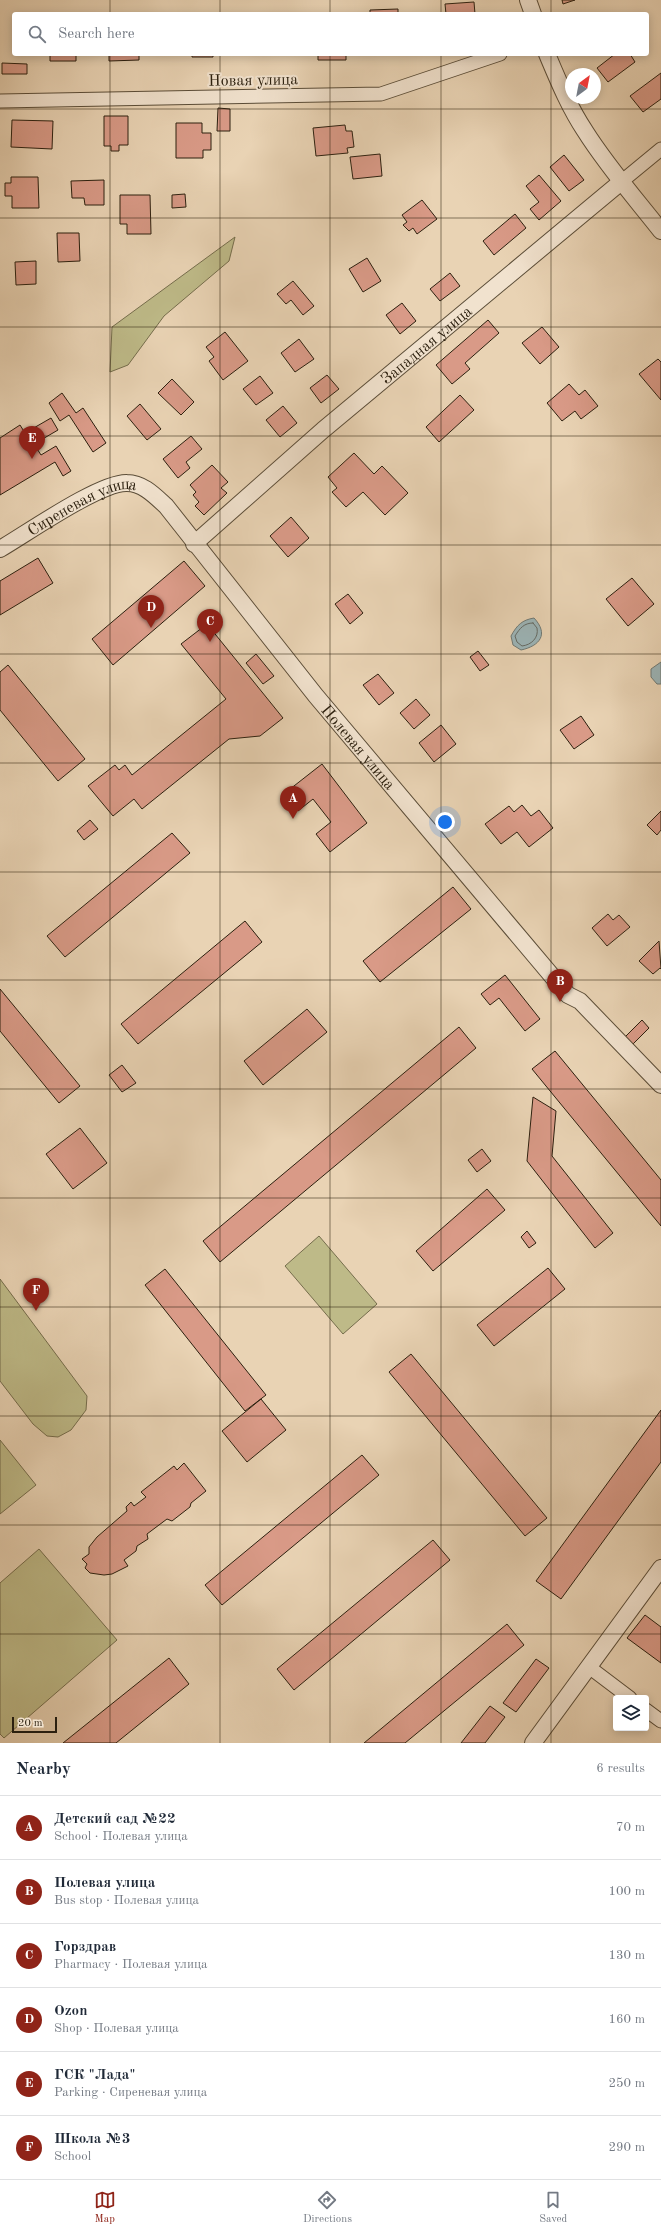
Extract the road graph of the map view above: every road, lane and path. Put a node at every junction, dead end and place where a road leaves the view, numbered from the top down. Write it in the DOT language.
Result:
graph roads {
  1 [pos="528,0"];
  2 [pos="532,12"];
  3 [pos="494,56"];
  4 [pos="548,56"];
  5 [pos="0,101"];
  6 [pos="661,148"];
  7 [pos="621,182"];
  8 [pos="661,230"];
  9 [pos="147,489"];
  10 [pos="194,544"];
  11 [pos="0,549"];
  12 [pos="661,1084"];
  13 [pos="661,1568"];
  14 [pos="588,1667"];
  15 [pos="626,1695"];
  16 [pos="649,1712"];
  17 [pos="661,1721"];
  18 [pos="533,1743"];
  1 -- 2 [label="street"];
  3 -- 5 [label="street, Новая улица"];
  4 -- 7 [label="street"];
  6 -- 7 [label="street, Западная улица"];
  7 -- 8 [label="street"];
  7 -- 10 [label="street, Западная улица"];
  9 -- 10 [label="street, Полевая улица"];
  9 -- 11 [label="street, Сиреневая улица"];
  10 -- 12 [label="street, Полевая улица"];
  13 -- 14 [label="street"];
  14 -- 15 [label="street"];
  14 -- 18 [label="street"];
  16 -- 17 [label="street"];
}
